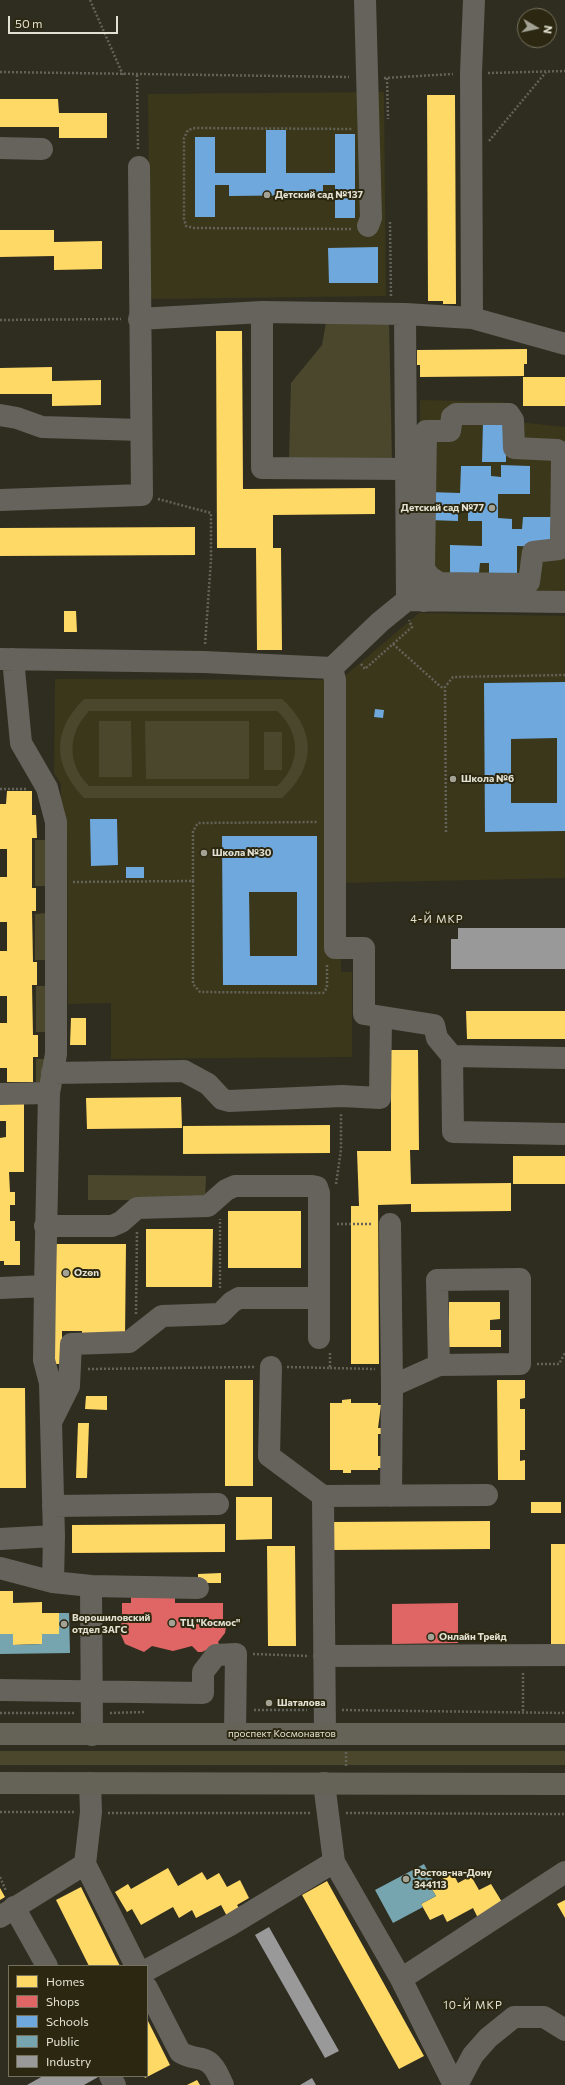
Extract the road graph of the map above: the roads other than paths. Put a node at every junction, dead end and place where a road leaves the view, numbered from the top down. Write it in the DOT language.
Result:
graph roads {
  1 [pos="365,0"];
  2 [pos="474,0"];
  3 [pos="0,148"];
  4 [pos="42,149"];
  5 [pos="139,167"];
  6 [pos="368,226"];
  7 [pos="262,312"];
  8 [pos="405,314"];
  9 [pos="472,318"];
  10 [pos="139,319"];
  11 [pos="565,344"];
  12 [pos="0,415"];
  13 [pos="141,430"];
  14 [pos="416,431"];
  15 [pos="406,469"];
  16 [pos="0,500"];
  17 [pos="430,577"];
  18 [pos="565,602"];
  19 [pos="413,606"];
  20 [pos="7,659"];
  21 [pos="332,668"];
  22 [pos="380,1018"];
  23 [pos="452,1056"];
  24 [pos="565,1058"];
  25 [pos="50,1083"];
  26 [pos="0,1094"];
  27 [pos="565,1134"];
  28 [pos="390,1224"];
  29 [pos="45,1226"];
  30 [pos="44,1286"];
  31 [pos="0,1288"];
  32 [pos="319,1298"];
  33 [pos="319,1338"];
  34 [pos="439,1365"];
  35 [pos="271,1367"];
  36 [pos="392,1377"];
  37 [pos="51,1422"];
  38 [pos="487,1495"];
  39 [pos="323,1496"];
  40 [pos="391,1496"];
  41 [pos="218,1504"];
  42 [pos="53,1506"];
  43 [pos="54,1536"];
  44 [pos="0,1539"];
  45 [pos="0,1568"];
  46 [pos="54,1582"];
  47 [pos="91,1586"];
  48 [pos="198,1588"];
  49 [pos="324,1656"];
  50 [pos="565,1656"];
  51 [pos="0,1690"];
  52 [pos="92,1691"];
  53 [pos="0,1734"];
  54 [pos="92,1734"];
  55 [pos="236,1734"];
  56 [pos="325,1734"];
  57 [pos="565,1734"];
  58 [pos="0,1783"];
  59 [pos="90,1783"];
  60 [pos="324,1783"];
  61 [pos="565,1784"];
  62 [pos="334,1862"];
  63 [pos="85,1864"];
  64 [pos="565,1872"];
  65 [pos="7,1906"];
  66 [pos="46,1965"];
  67 [pos="136,1965"];
  68 [pos="148,1969"];
  69 [pos="401,1979"];
  70 [pos="148,1990"];
  71 [pos="565,2030"];
  72 [pos="223,2085"];
  73 [pos="456,2085"];
  1 -- 6 [label="lane"];
  2 -- 9 [label="lane"];
  3 -- 4 [label="lane"];
  5 -- 10 [label="lane"];
  7 -- 8 [label="lane"];
  7 -- 10 [label="lane"];
  7 -- 15 [label="lane"];
  8 -- 9 [label="lane"];
  8 -- 14 [label="lane"];
  9 -- 11 [label="lane"];
  10 -- 13 [label="lane"];
  12 -- 13 [label="lane"];
  13 -- 16 [label="lane"];
  14 -- 15 [label="lane"];
  14 -- 17 [label="lane"];
  14 -- 17 [label="lane"];
  15 -- 19 [label="lane"];
  17 -- 19 [label="lane"];
  18 -- 19 [label="lane"];
  19 -- 21 [label="lane"];
  20 -- 21 [label="lane"];
  20 -- 25 [label="lane"];
  21 -- 22 [label="lane"];
  22 -- 23 [label="lane"];
  22 -- 25 [label="lane"];
  23 -- 24 [label="lane"];
  23 -- 27 [label="lane"];
  25 -- 26 [label="lane"];
  25 -- 29 [label="lane"];
  28 -- 36 [label="lane"];
  29 -- 30 [label="lane"];
  29 -- 32 [label="lane"];
  30 -- 31 [label="lane"];
  30 -- 37 [label="lane"];
  32 -- 33 [label="lane"];
  32 -- 37 [label="lane"];
  34 -- 34 [label="lane"];
  34 -- 36 [label="lane"];
  35 -- 39 [label="lane"];
  36 -- 40 [label="lane"];
  37 -- 42 [label="lane"];
  38 -- 40 [label="lane"];
  39 -- 40 [label="lane"];
  39 -- 49 [label="lane"];
  41 -- 42 [label="lane"];
  42 -- 43 [label="lane"];
  43 -- 44 [label="lane"];
  43 -- 46 [label="lane"];
  45 -- 46 [label="lane"];
  46 -- 47 [label="lane"];
  47 -- 48 [label="lane"];
  47 -- 52 [label="lane"];
  49 -- 50 [label="lane"];
  49 -- 56 [label="lane"];
  51 -- 52 [label="lane"];
  52 -- 54 [label="lane"];
  52 -- 55 [label="lane"];
  53 -- 54 [label="main road, проспект Космонавтов"];
  54 -- 55 [label="main road, проспект Космонавтов"];
  55 -- 56 [label="main road, проспект Космонавтов"];
  56 -- 57 [label="main road, проспект Космонавтов"];
  58 -- 59 [label="main road"];
  59 -- 60 [label="main road"];
  59 -- 63 [label="lane"];
  60 -- 61 [label="main road"];
  60 -- 62 [label="lane"];
  62 -- 68 [label="lane"];
  62 -- 69 [label="lane"];
  63 -- 65 [label="lane"];
  63 -- 67 [label="lane"];
  64 -- 69 [label="lane"];
  65 -- 66 [label="lane"];
  69 -- 73 [label="lane"];
  70 -- 72 [label="lane"];
  71 -- 73 [label="lane"];
}
